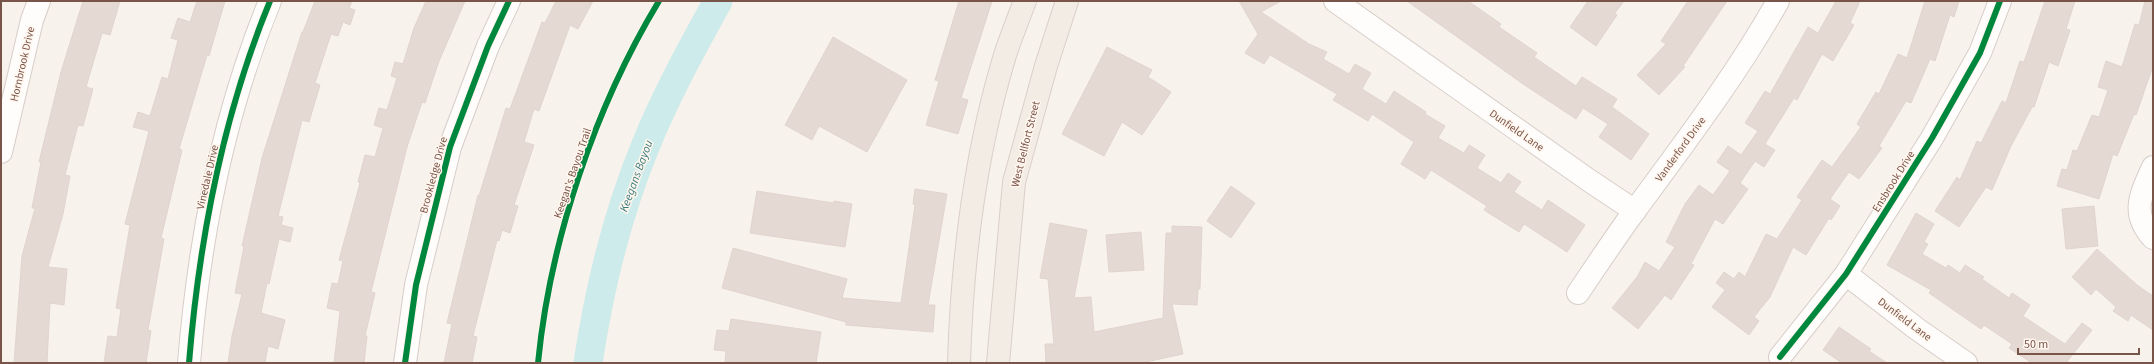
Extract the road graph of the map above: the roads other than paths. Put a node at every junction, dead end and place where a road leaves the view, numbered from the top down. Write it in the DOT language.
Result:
graph roads {
  1 [pos="39,1"];
  2 [pos="270,1"];
  3 [pos="509,1"];
  4 [pos="1025,1"];
  5 [pos="1067,1"];
  6 [pos="1335,1"];
  7 [pos="1778,1"];
  8 [pos="2000,1"];
  9 [pos="1,152"];
  10 [pos="2153,167"];
  11 [pos="1635,211"];
  12 [pos="2151,236"];
  13 [pos="1846,274"];
  14 [pos="1578,293"];
  15 [pos="1780,357"];
  16 [pos="188,363"];
  17 [pos="405,363"];
  18 [pos="959,363"];
  19 [pos="998,363"];
  20 [pos="1966,363"];
  1 -- 9 [label="street, Hornbrook Drive"];
  2 -- 16 [label="street, Vinedale Drive"];
  3 -- 17 [label="street, Brookledge Drive"];
  4 -- 18 [label="main road"];
  5 -- 19 [label="main road, West Bellfort Street"];
  6 -- 11 [label="street, Dunfield Lane"];
  7 -- 11 [label="street, Vanderford Drive"];
  8 -- 13 [label="street, Ensbrook Drive"];
  10 -- 12 [label="street"];
  11 -- 14 [label="street, Vanderford Drive"];
  13 -- 15 [label="street, Ensbrook Drive"];
  13 -- 20 [label="street, Dunfield Lane"];
}
